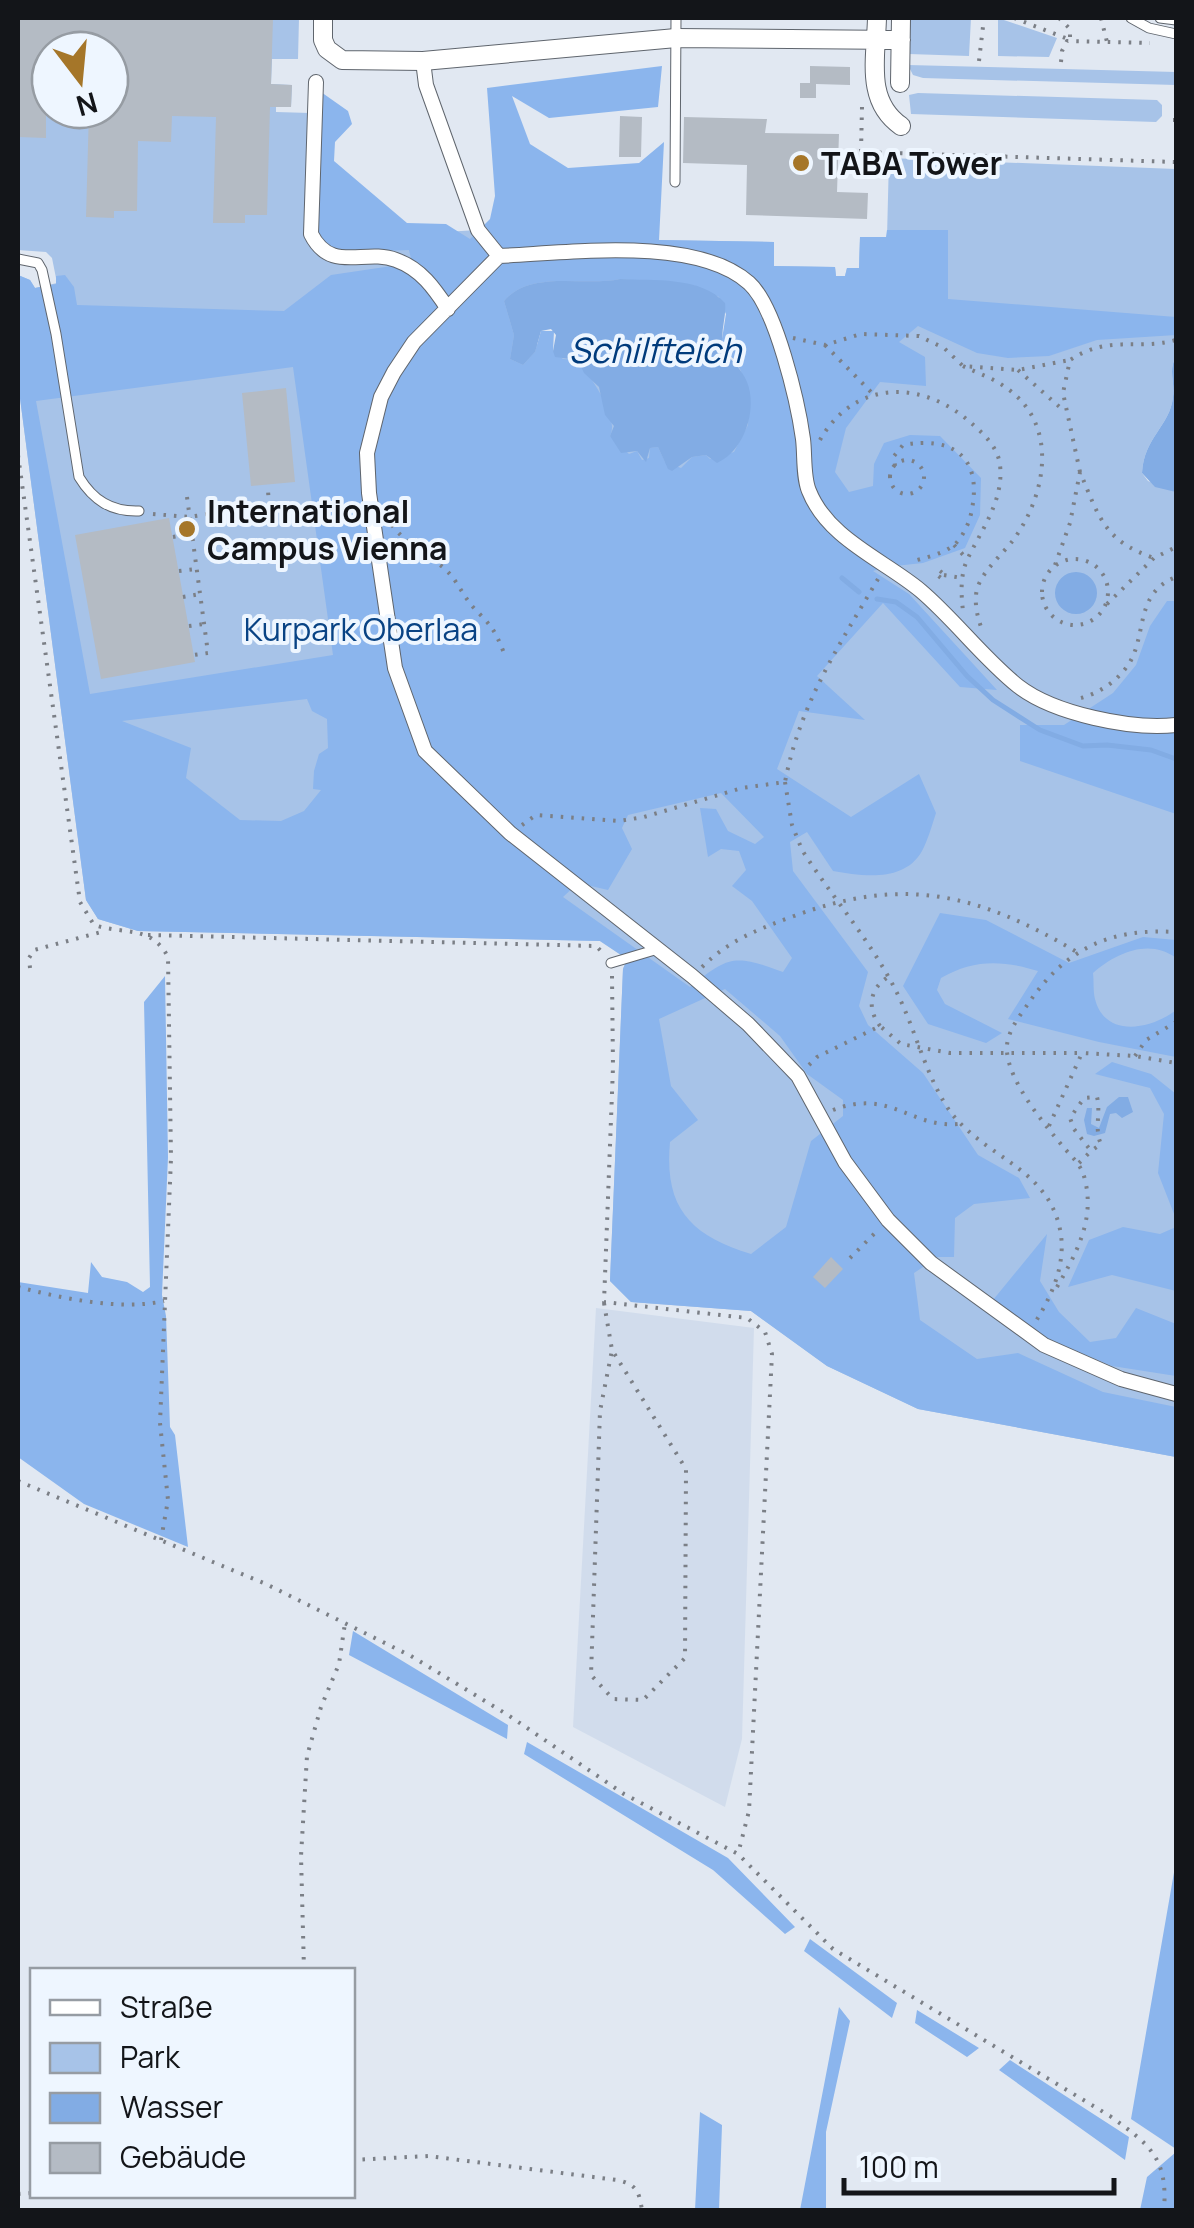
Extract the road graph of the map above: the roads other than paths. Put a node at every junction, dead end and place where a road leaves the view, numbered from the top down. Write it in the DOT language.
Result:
graph roads {
  1 [pos="323,18"];
  2 [pos="676,18"];
  3 [pos="877,18"];
  4 [pos="901,18"];
  5 [pos="1131,18"];
  6 [pos="1160,18"];
  7 [pos="1176,20"];
  8 [pos="1176,34"];
  9 [pos="676,38"];
  10 [pos="876,40"];
  11 [pos="900,40"];
  12 [pos="424,61"];
  13 [pos="316,82"];
  14 [pos="900,83"];
  15 [pos="901,126"];
  16 [pos="675,182"];
  17 [pos="498,256"];
  18 [pos="18,258"];
  19 [pos="448,309"];
  20 [pos="139,511"];
  21 [pos="1176,725"];
  22 [pos="658,949"];
  23 [pos="611,962"];
  24 [pos="1176,1394"];
  1 -- 12 [label="street"];
  2 -- 9 [label="lane"];
  3 -- 10 [label="street"];
  4 -- 11 [label="street"];
  5 -- 8 [label="lane"];
  6 -- 7 [label="lane"];
  9 -- 10 [label="street"];
  9 -- 12 [label="street"];
  9 -- 16 [label="lane"];
  10 -- 11 [label="street"];
  10 -- 15 [label="street"];
  11 -- 14 [label="street"];
  12 -- 17 [label="street"];
  13 -- 19 [label="street"];
  17 -- 19 [label="street"];
  17 -- 21 [label="street"];
  18 -- 20 [label="lane"];
  19 -- 22 [label="street"];
  22 -- 23 [label="lane"];
  22 -- 24 [label="street"];
}
